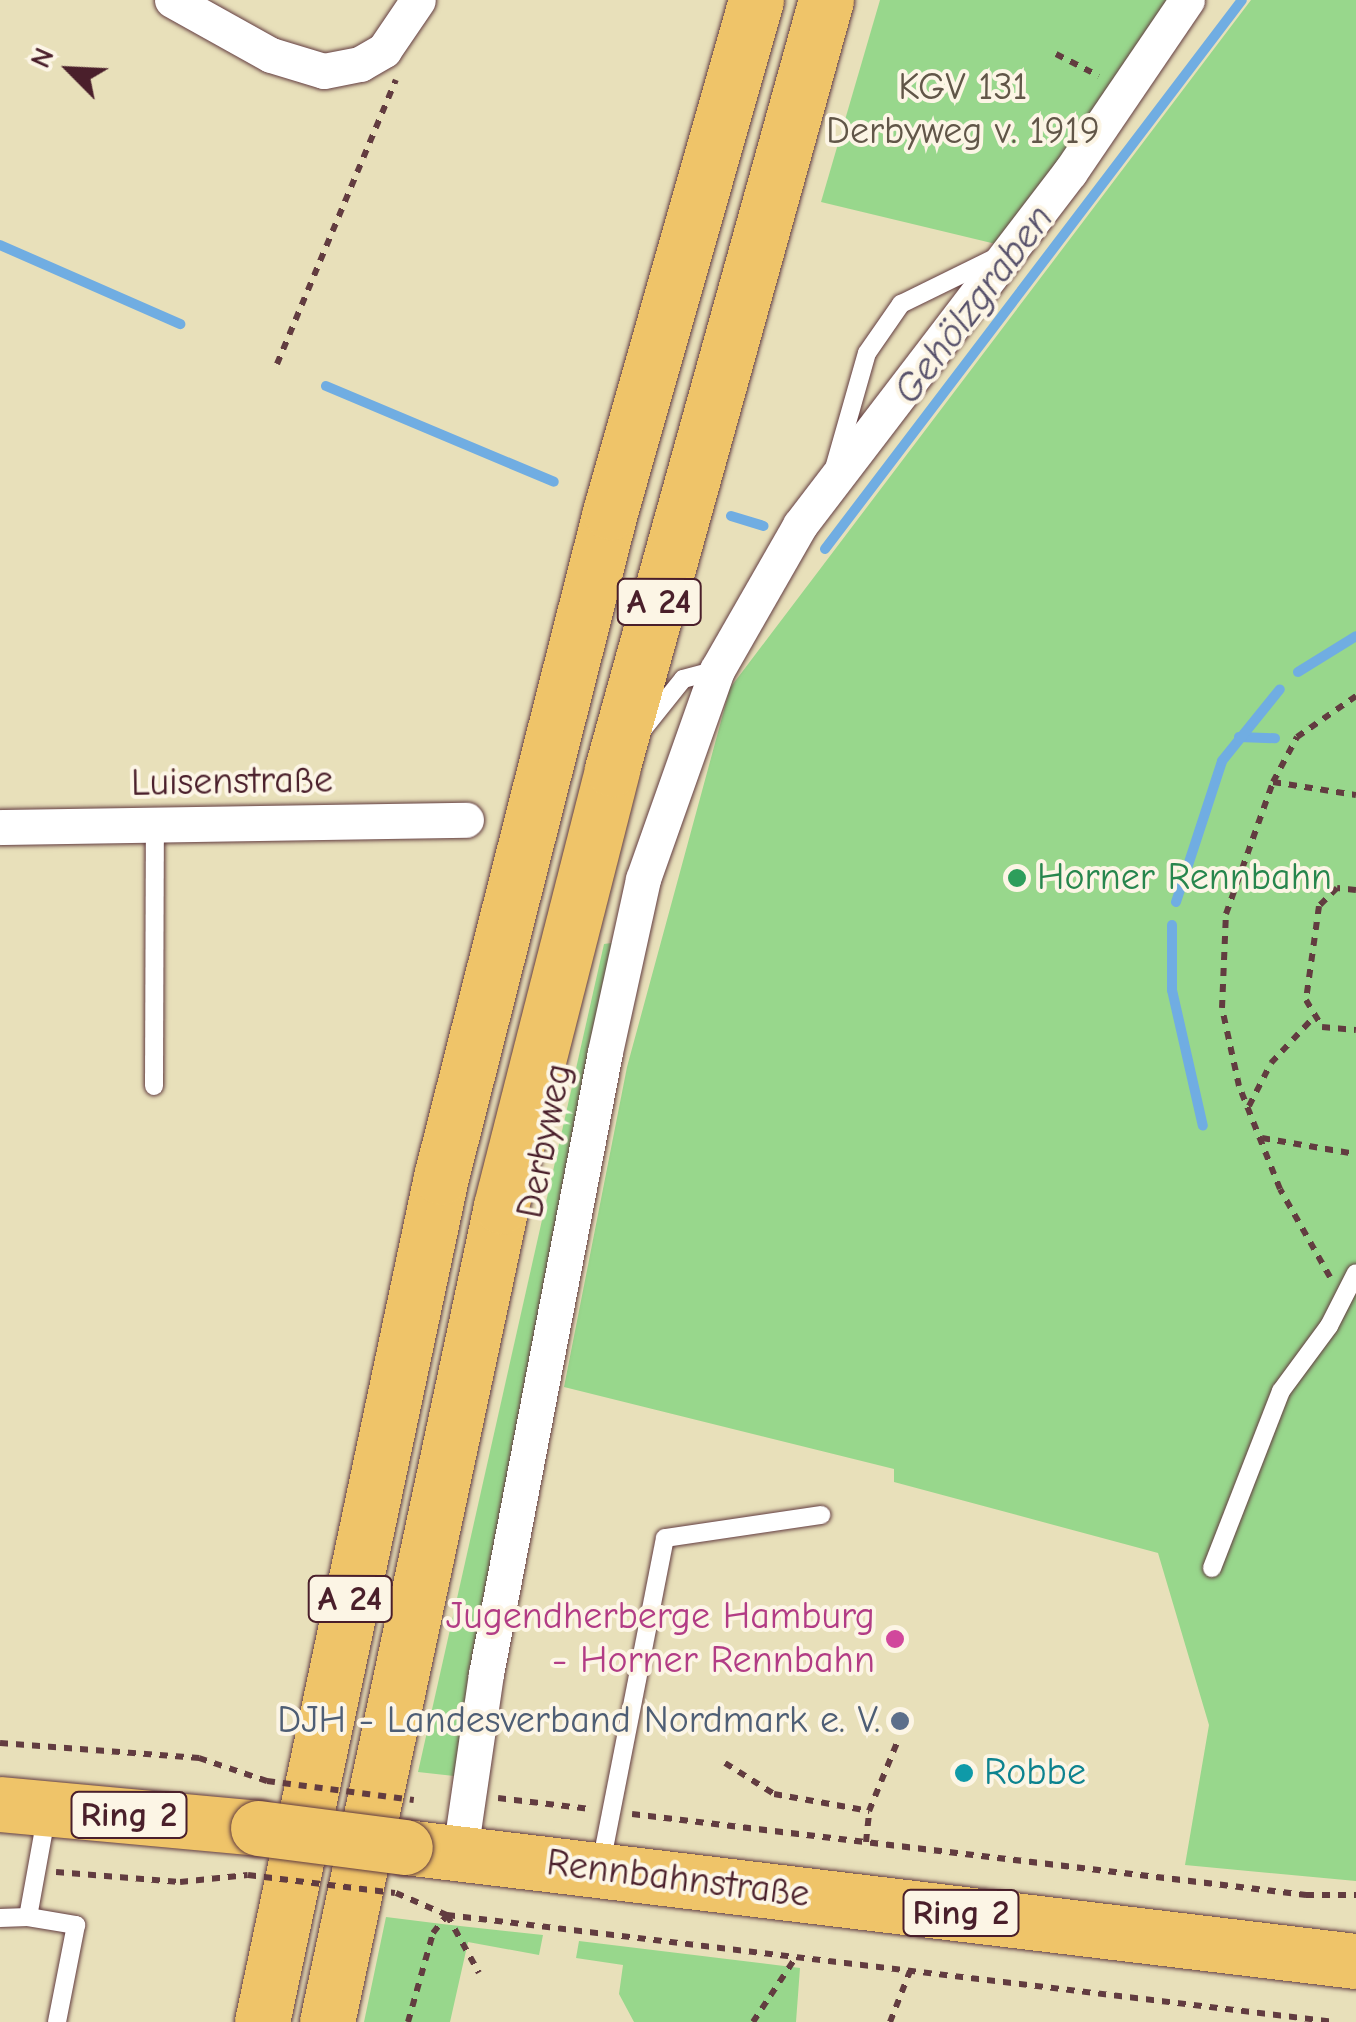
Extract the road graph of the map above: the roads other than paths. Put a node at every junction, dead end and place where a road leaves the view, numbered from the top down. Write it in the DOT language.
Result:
graph roads {
  1 [pos="172,0"];
  2 [pos="756,0"];
  3 [pos="826,0"];
  4 [pos="1187,0"];
  5 [pos="410,15"];
  6 [pos="1013,248"];
  7 [pos="831,485"];
  8 [pos="718,670"];
  9 [pos="612,769"];
  10 [pos="466,820"];
  11 [pos="0,826"];
  12 [pos="155,826"];
  13 [pos="154,1086"];
  14 [pos="1356,1273"];
  15 [pos="822,1516"];
  16 [pos="1212,1568"];
  17 [pos="24,1805"];
  18 [pos="460,1852"];
  19 [pos="600,1870"];
  20 [pos="28,1917"];
  21 [pos="0,1918"];
  22 [pos="1356,1961"];
  23 [pos="57,2022"];
  24 [pos="262,2022"];
  25 [pos="327,2022"];
  1 -- 5 [label="street"];
  2 -- 24 [label="main road, A 24"];
  3 -- 9 [label="main road, A 24"];
  4 -- 6 [label="street, Derbyweg"];
  6 -- 7 [label="street, Derbyweg"];
  6 -- 7 [label="lane, Derbyweg"];
  7 -- 8 [label="street, Derbyweg"];
  8 -- 9 [label="lane"];
  8 -- 18 [label="street, Derbyweg"];
  9 -- 25 [label="main road, A 24"];
  10 -- 12 [label="street, Luisenstraße"];
  11 -- 12 [label="street, Luisenstraße"];
  12 -- 13 [label="lane"];
  14 -- 16 [label="lane"];
  15 -- 19 [label="lane"];
  17 -- 18 [label="main road, Rennbahnstraße / Ring 2, bridge"];
  17 -- 20 [label="lane"];
  18 -- 19 [label="main road, Rennbahnstraße / Ring 2"];
  19 -- 22 [label="main road, Rennbahnstraße / Ring 2"];
  20 -- 21 [label="lane"];
  20 -- 23 [label="lane"];
}
